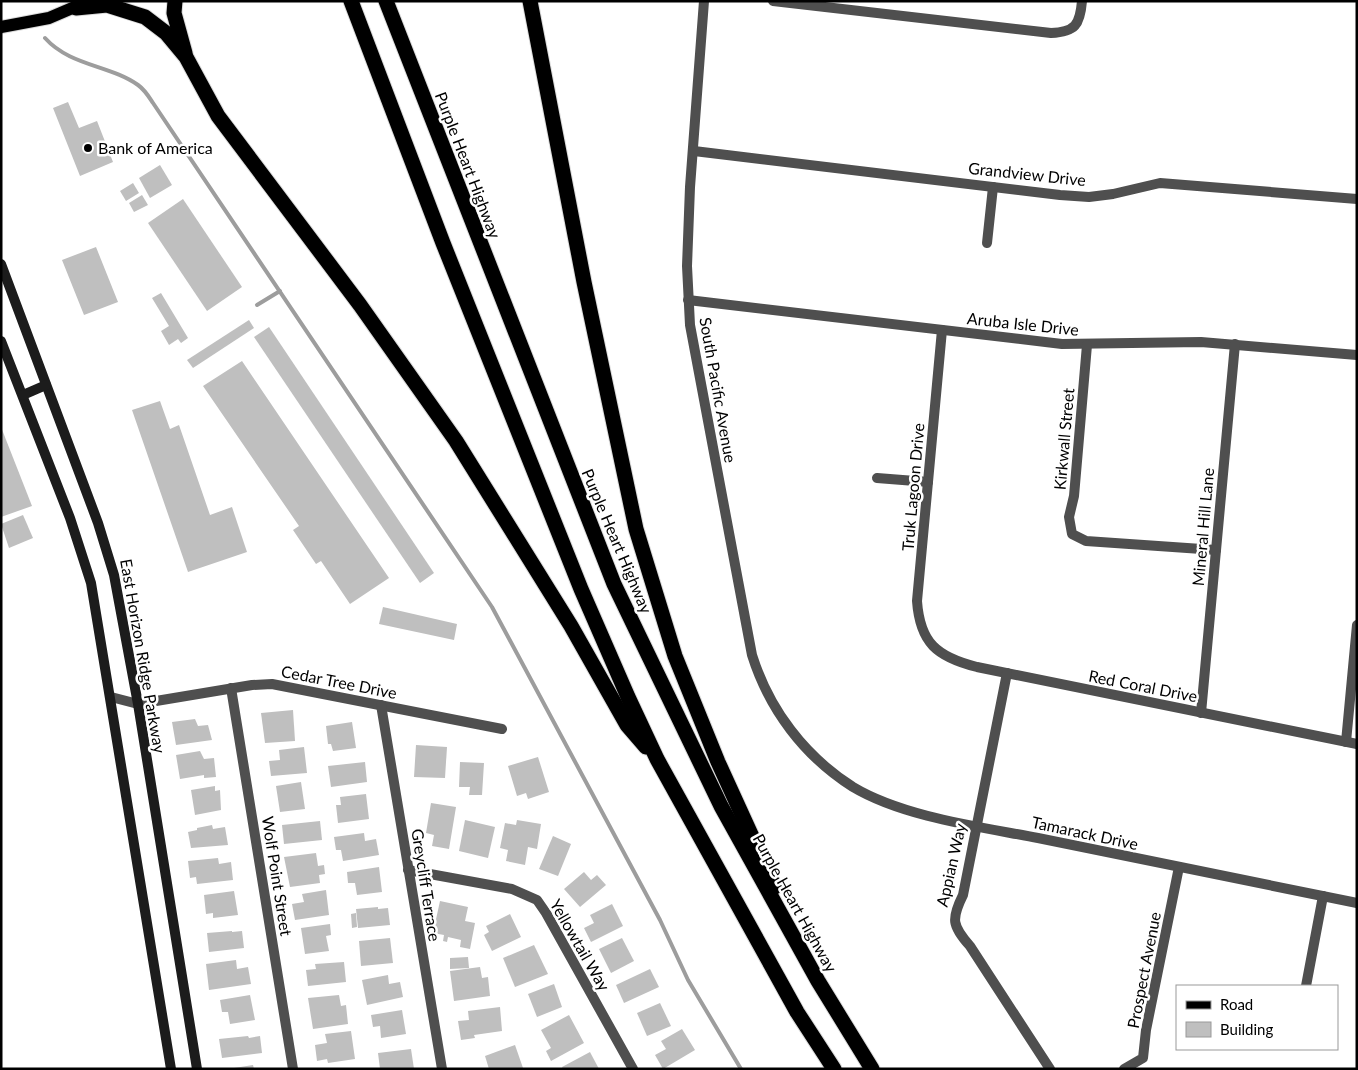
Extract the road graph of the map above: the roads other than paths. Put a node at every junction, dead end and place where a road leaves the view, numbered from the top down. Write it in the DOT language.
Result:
graph roads {
  1 [pos="175,1"];
  2 [pos="351,1"];
  3 [pos="386,1"];
  4 [pos="530,1"];
  5 [pos="704,1"];
  6 [pos="773,1"];
  7 [pos="1082,1"];
  8 [pos="81,4"];
  9 [pos="1,27"];
  10 [pos="186,57"];
  11 [pos="694,151"];
  12 [pos="993,187"];
  13 [pos="1357,199"];
  14 [pos="987,243"];
  15 [pos="1,264"];
  16 [pos="688,300"];
  17 [pos="942,330"];
  18 [pos="1,341"];
  19 [pos="1235,344"];
  20 [pos="1087,346"];
  21 [pos="1357,355"];
  22 [pos="46,385"];
  23 [pos="23,395"];
  24 [pos="877,478"];
  25 [pos="928,482"];
  26 [pos="1216,550"];
  27 [pos="1357,626"];
  28 [pos="929,644"];
  29 [pos="1007,673"];
  30 [pos="231,688"];
  31 [pos="111,697"];
  32 [pos="138,704"];
  33 [pos="382,705"];
  34 [pos="1201,713"];
  35 [pos="502,729"];
  36 [pos="1351,743"];
  37 [pos="657,759"];
  38 [pos="819,761"];
  39 [pos="976,826"];
  40 [pos="1179,867"];
  41 [pos="408,870"];
  42 [pos="1323,896"];
  43 [pos="1357,903"];
  44 [pos="818,981"];
  45 [pos="1306,985"];
  46 [pos="172,1069"];
  47 [pos="197,1069"];
  48 [pos="292,1069"];
  49 [pos="442,1069"];
  50 [pos="633,1069"];
  51 [pos="834,1069"];
  52 [pos="872,1069"];
  53 [pos="1050,1069"];
  54 [pos="1124,1069"];
  1 -- 10 [label="highway"];
  2 -- 37 [label="highway"];
  3 -- 44 [label="highway, Purple Heart Highway"];
  4 -- 44 [label="highway"];
  5 -- 11 [label="street, South Pacific Avenue"];
  6 -- 7 [label="street"];
  8 -- 9 [label="main road"];
  8 -- 10 [label="highway"];
  10 -- 37 [label="highway"];
  11 -- 12 [label="street, Grandview Drive"];
  11 -- 16 [label="street, South Pacific Avenue"];
  12 -- 13 [label="street, Grandview Drive"];
  12 -- 14 [label="street"];
  15 -- 22 [label="main road, East Horizon Ridge Parkway"];
  16 -- 17 [label="street, Aruba Isle Drive"];
  16 -- 38 [label="street, South Pacific Avenue"];
  17 -- 20 [label="street, Aruba Isle Drive"];
  17 -- 25 [label="street, Truk Lagoon Drive"];
  18 -- 23 [label="main road"];
  19 -- 20 [label="street, Aruba Isle Drive"];
  19 -- 21 [label="street, Aruba Isle Drive"];
  19 -- 26 [label="street, Mineral Hill Lane"];
  20 -- 26 [label="street, Kirkwall Street"];
  22 -- 23 [label="main road"];
  22 -- 32 [label="main road, East Horizon Ridge Parkway"];
  23 -- 31 [label="main road"];
  24 -- 25 [label="street"];
  25 -- 28 [label="street, Truk Lagoon Drive"];
  26 -- 34 [label="street, Mineral Hill Lane"];
  27 -- 36 [label="street"];
  28 -- 29 [label="street, Red Coral Drive"];
  29 -- 34 [label="street, Red Coral Drive"];
  29 -- 39 [label="street, Appian Way"];
  30 -- 32 [label="street, Cedar Tree Drive"];
  30 -- 33 [label="street, Cedar Tree Drive"];
  30 -- 48 [label="street, Wolf Point Street"];
  31 -- 32 [label="street, Cedar Tree Drive"];
  31 -- 46 [label="main road"];
  32 -- 47 [label="main road, East Horizon Ridge Parkway"];
  33 -- 35 [label="street, Cedar Tree Drive"];
  33 -- 41 [label="street, Greycliff Terrace"];
  34 -- 36 [label="street, Red Coral Drive"];
  37 -- 51 [label="highway"];
  38 -- 39 [label="street, Tamarack Drive"];
  39 -- 40 [label="street, Tamarack Drive"];
  39 -- 53 [label="street, Appian Way"];
  40 -- 42 [label="street, Tamarack Drive"];
  40 -- 54 [label="street, Prospect Avenue"];
  41 -- 49 [label="street, Greycliff Terrace"];
  41 -- 50 [label="street, Yellowtail Way"];
  42 -- 43 [label="street, Tamarack Drive"];
  42 -- 45 [label="street"];
  44 -- 52 [label="highway, Purple Heart Highway"];
}
